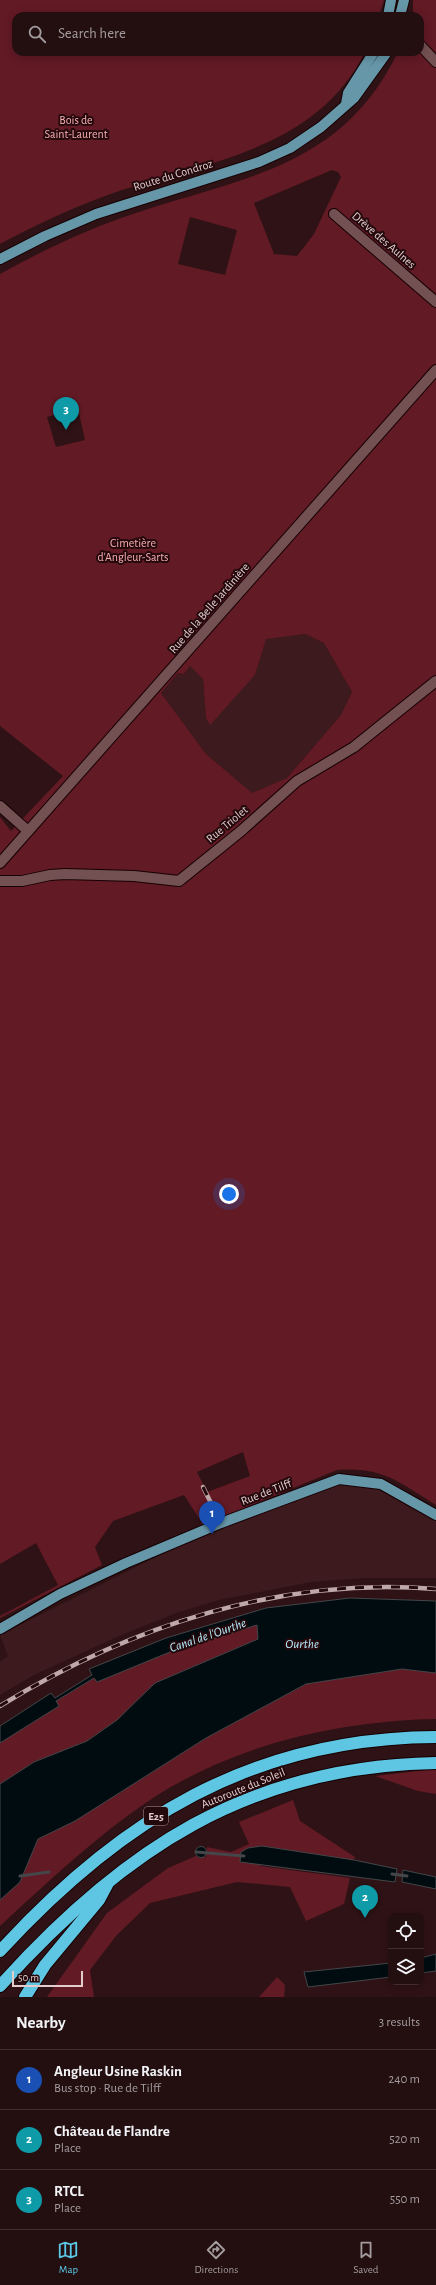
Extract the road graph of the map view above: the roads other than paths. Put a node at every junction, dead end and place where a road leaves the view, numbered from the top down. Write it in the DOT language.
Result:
graph roads {
  1 [pos="392,0"];
  2 [pos="396,0"];
  3 [pos="404,0"];
  4 [pos="389,12"];
  5 [pos="394,12"];
  6 [pos="401,12"];
  7 [pos="424,49"];
  8 [pos="371,56"];
  9 [pos="384,56"];
  10 [pos="436,62"];
  11 [pos="346,104"];
  12 [pos="334,214"];
  13 [pos="0,259"];
  14 [pos="436,302"];
  15 [pos="436,370"];
  16 [pos="436,681"];
  17 [pos="0,806"];
  18 [pos="28,831"];
  19 [pos="0,863"];
  20 [pos="0,881"];
  21 [pos="436,1515"];
  22 [pos="0,1629"];
  23 [pos="436,1737"];
  24 [pos="436,1763"];
  25 [pos="109,1881"];
  26 [pos="18,1932"];
  27 [pos="0,1944"];
  28 [pos="0,1951"];
  29 [pos="0,1986"];
  30 [pos="25,1997"];
  1 -- 4 [label="main road"];
  2 -- 5 [label="main road"];
  3 -- 6 [label="main road"];
  7 -- 10 [label="street"];
  8 -- 11 [label="main road, Route du Condroz"];
  9 -- 11 [label="main road, Route du Condroz"];
  11 -- 13 [label="main road, Route du Condroz"];
  12 -- 14 [label="street, Drève des Aulnes"];
  15 -- 18 [label="street, Rue de la Belle Jardinière"];
  16 -- 20 [label="street, Rue Triolet"];
  17 -- 18 [label="street"];
  18 -- 19 [label="street, Rue de la Belle Jardinière"];
  21 -- 22 [label="main road, Rue de Tilff"];
  23 -- 26 [label="highway, Autoroute du Soleil / E25"];
  24 -- 25 [label="highway, Autoroute du Soleil / E25"];
  25 -- 29 [label="highway, Autoroute du Soleil / E25"];
  25 -- 30 [label="highway"];
  26 -- 27 [label="highway"];
  26 -- 28 [label="highway, Autoroute du Soleil / E25"];
}
